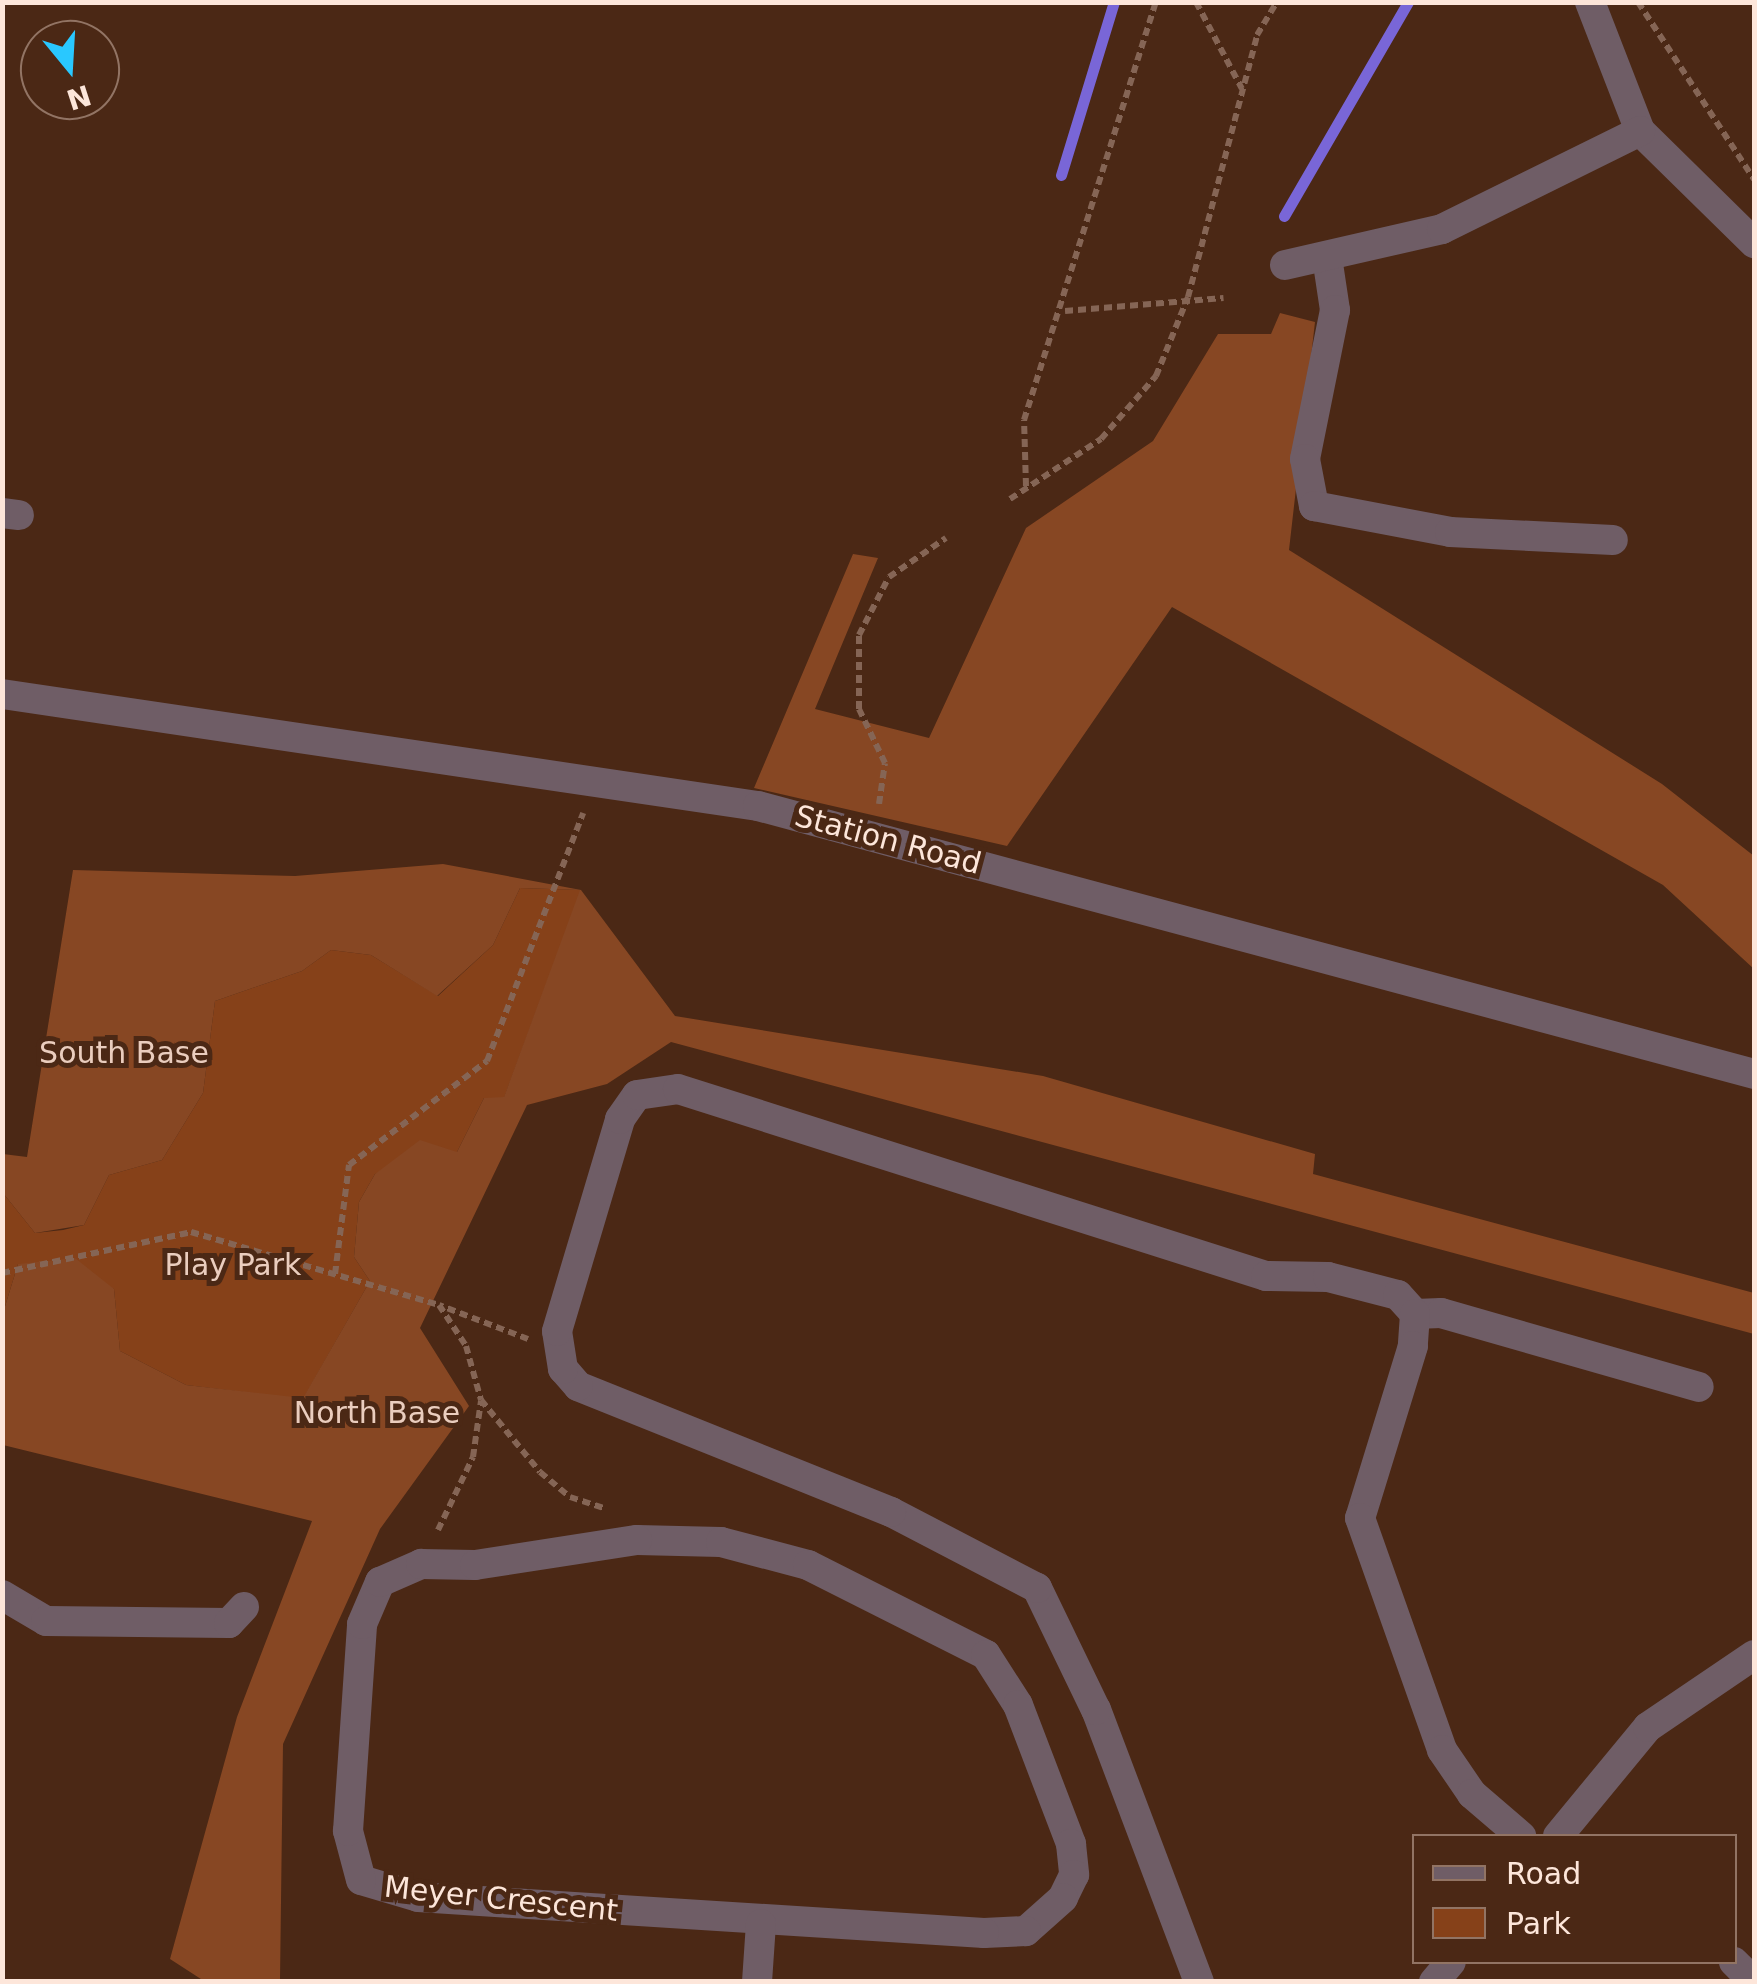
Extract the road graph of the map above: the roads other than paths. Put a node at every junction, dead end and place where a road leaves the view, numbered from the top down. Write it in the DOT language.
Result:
graph roads {
  1 [pos="1590,2"];
  2 [pos="1640,131"];
  3 [pos="1754,243"];
  4 [pos="1327,258"];
  5 [pos="1285,265"];
  6 [pos="1613,540"];
  7 [pos="2,694"];
  8 [pos="1754,1074"];
  9 [pos="1415,1314"];
  10 [pos="1700,1387"];
  11 [pos="2,1595"];
  12 [pos="244,1607"];
  13 [pos="1754,1655"];
  14 [pos="1573,1832"];
  15 [pos="1520,1834"];
  16 [pos="761,1924"];
  17 [pos="1736,1964"];
  18 [pos="757,1982"];
  19 [pos="1199,1982"];
  20 [pos="1754,1982"];
  1 -- 2 [label="street"];
  2 -- 3 [label="street"];
  2 -- 4 [label="street"];
  4 -- 5 [label="street"];
  4 -- 6 [label="street"];
  7 -- 8 [label="street, Station Road"];
  9 -- 10 [label="street"];
  9 -- 15 [label="street"];
  9 -- 19 [label="street"];
  11 -- 12 [label="street"];
  13 -- 14 [label="street"];
  16 -- 16 [label="street, Meyer Crescent"];
  16 -- 18 [label="street"];
  17 -- 20 [label="street"];
}
